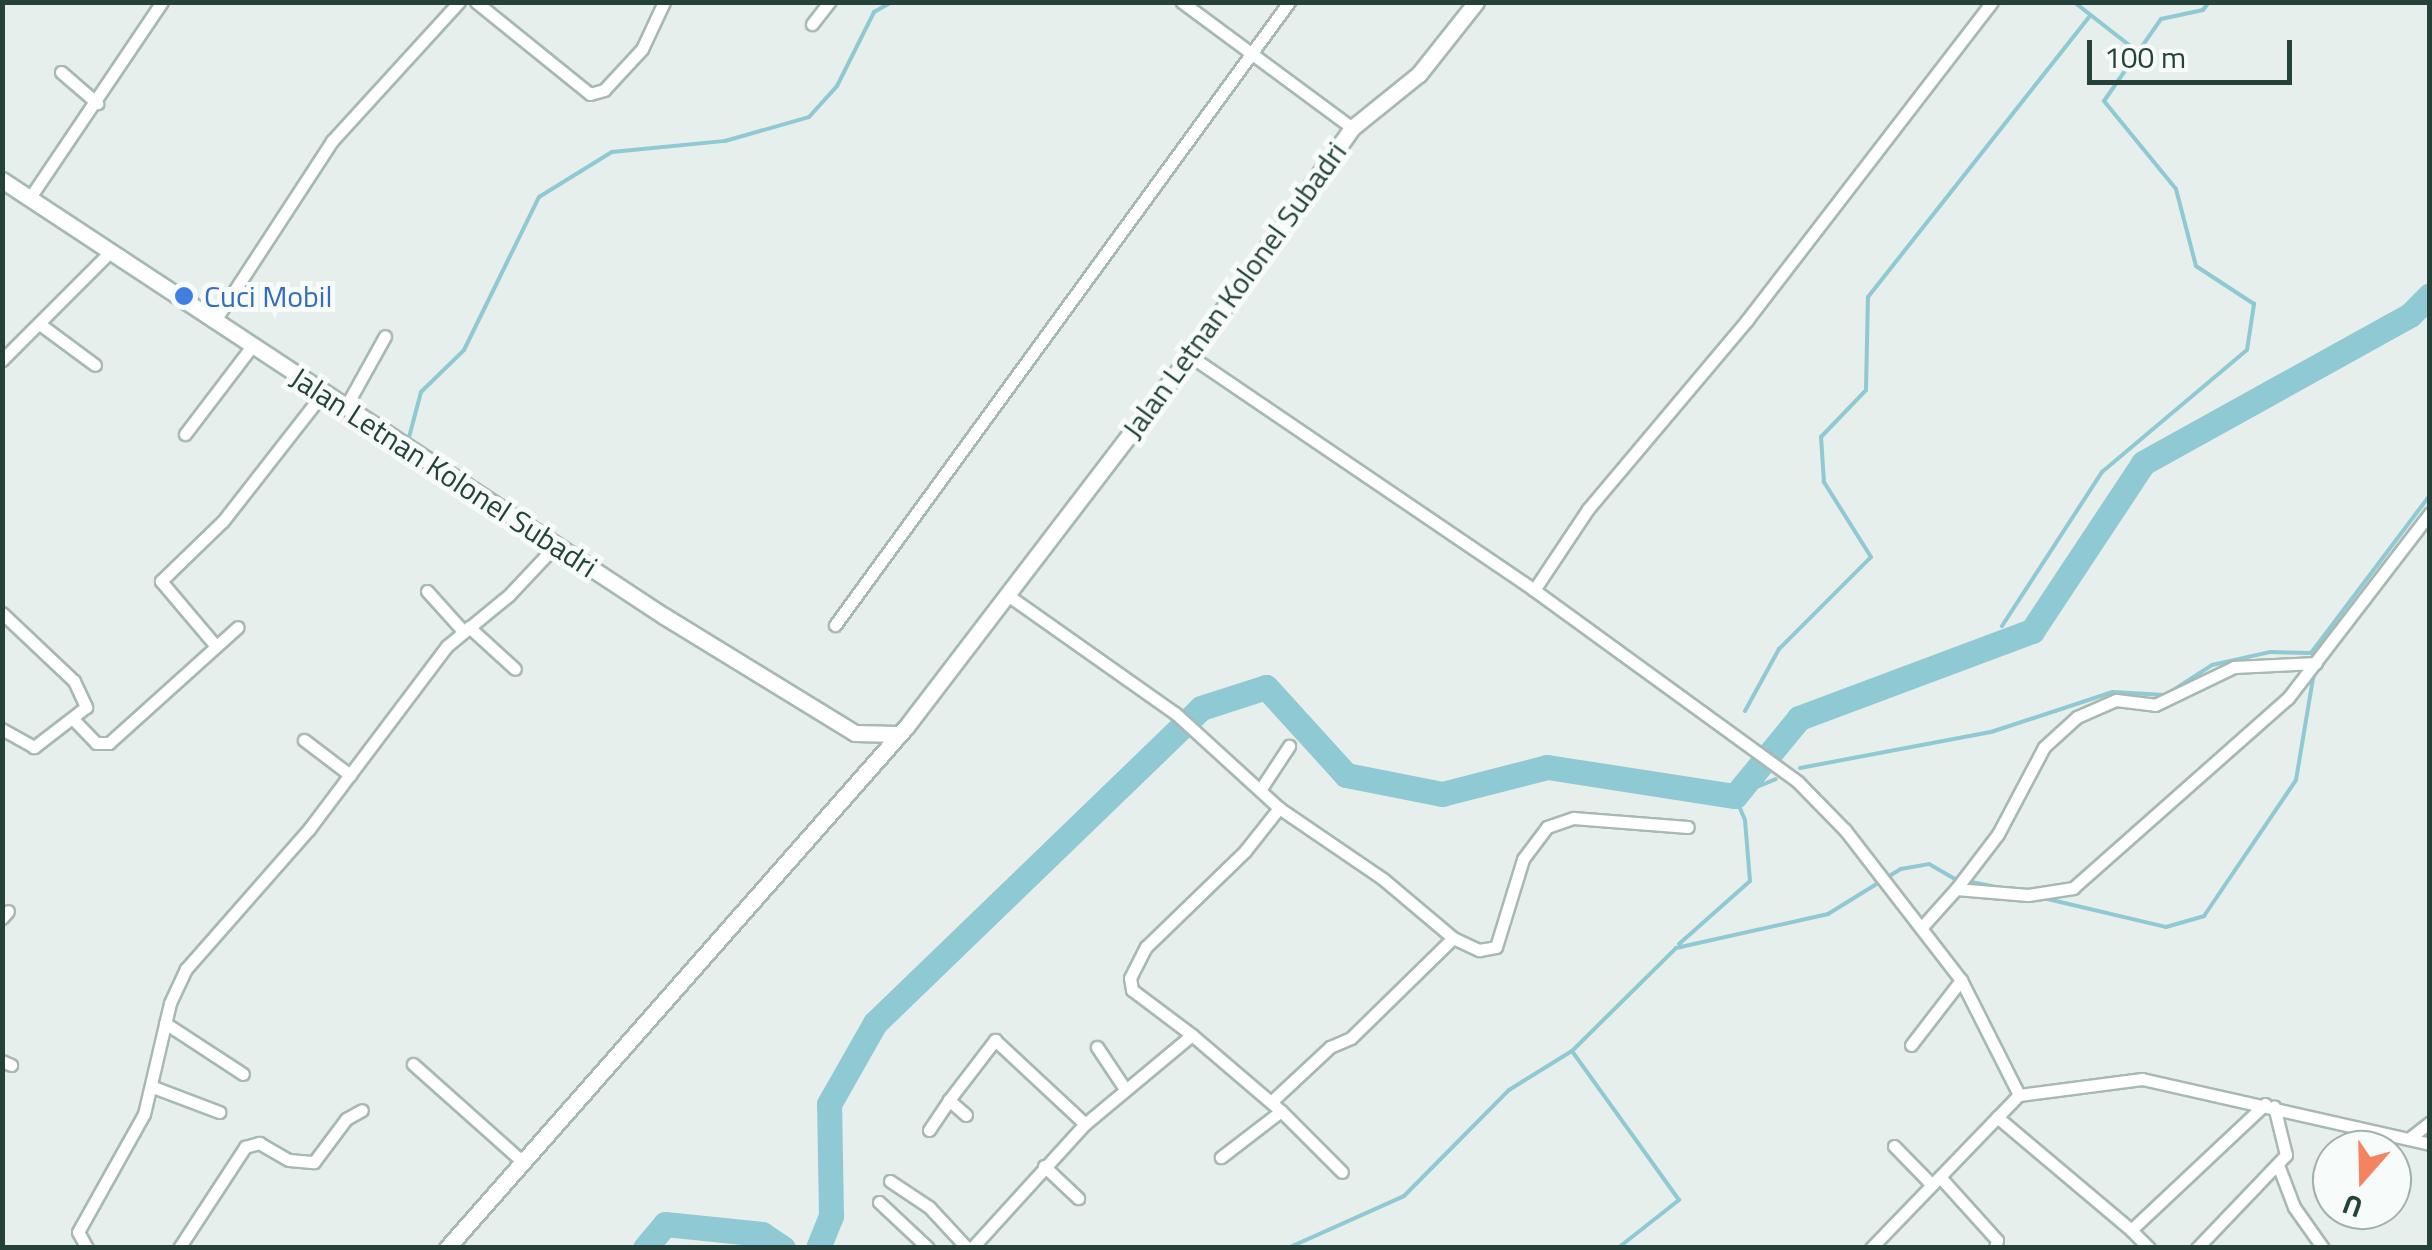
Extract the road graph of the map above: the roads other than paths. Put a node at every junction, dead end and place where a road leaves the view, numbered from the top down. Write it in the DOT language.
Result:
graph roads {
  1 [pos="162,2"];
  2 [pos="459,2"];
  3 [pos="476,2"];
  4 [pos="664,2"];
  5 [pos="829,2"];
  6 [pos="1182,2"];
  7 [pos="1289,2"];
  8 [pos="1476,2"];
  9 [pos="1992,2"];
  10 [pos="812,24"];
  11 [pos="1254,56"];
  12 [pos="61,72"];
  13 [pos="97,103"];
  14 [pos="1352,128"];
  15 [pos="2,180"];
  16 [pos="29,199"];
  17 [pos="108,254"];
  18 [pos="214,322"];
  19 [pos="42,325"];
  20 [pos="386,336"];
  21 [pos="252,346"];
  22 [pos="1190,356"];
  23 [pos="2,360"];
  24 [pos="95,365"];
  25 [pos="323,393"];
  26 [pos="345,408"];
  27 [pos="185,434"];
  28 [pos="2430,513"];
  29 [pos="555,546"];
  30 [pos="1534,590"];
  31 [pos="428,591"];
  32 [pos="1006,594"];
  33 [pos="2,613"];
  34 [pos="238,626"];
  35 [pos="835,626"];
  36 [pos="466,629"];
  37 [pos="215,645"];
  38 [pos="2316,663"];
  39 [pos="515,670"];
  40 [pos="74,720"];
  41 [pos="2,729"];
  42 [pos="855,733"];
  43 [pos="898,734"];
  44 [pos="304,740"];
  45 [pos="1289,746"];
  46 [pos="878,759"];
  47 [pos="350,775"];
  48 [pos="1260,790"];
  49 [pos="1279,808"];
  50 [pos="1688,827"];
  51 [pos="1956,889"];
  52 [pos="1921,928"];
  53 [pos="1453,938"];
  54 [pos="1960,980"];
  55 [pos="165,1023"];
  56 [pos="1192,1036"];
  57 [pos="1911,1045"];
  58 [pos="1097,1047"];
  59 [pos="413,1064"];
  60 [pos="243,1074"];
  61 [pos="153,1087"];
  62 [pos="1125,1089"];
  63 [pos="2019,1095"];
  64 [pos="949,1100"];
  65 [pos="1272,1101"];
  66 [pos="2270,1105"];
  67 [pos="362,1110"];
  68 [pos="219,1112"];
  69 [pos="1281,1112"];
  70 [pos="966,1115"];
  71 [pos="1997,1117"];
  72 [pos="1085,1124"];
  73 [pos="928,1130"];
  74 [pos="2380,1130"];
  75 [pos="1894,1146"];
  76 [pos="1221,1157"];
  77 [pos="524,1163"];
  78 [pos="2278,1164"];
  79 [pos="1044,1166"];
  80 [pos="1342,1172"];
  81 [pos="890,1181"];
  82 [pos="1936,1181"];
  83 [pos="1078,1198"];
  84 [pos="879,1202"];
  85 [pos="2132,1230"];
  86 [pos="86,1248"];
  87 [pos="179,1248"];
  88 [pos="448,1248"];
  89 [pos="928,1248"];
  90 [pos="969,1248"];
  91 [pos="1870,1248"];
  92 [pos="1995,1248"];
  93 [pos="2149,1248"];
  94 [pos="2197,1248"];
  95 [pos="2324,1248"];
  1 -- 13 [label="street"];
  2 -- 18 [label="street"];
  3 -- 4 [label="street"];
  5 -- 10 [label="street"];
  6 -- 11 [label="street"];
  7 -- 11 [label="street"];
  8 -- 14 [label="main road, Jalan Letnan Kolonel Subadri"];
  9 -- 30 [label="street"];
  11 -- 14 [label="street"];
  11 -- 35 [label="street"];
  12 -- 13 [label="street"];
  13 -- 16 [label="street"];
  14 -- 22 [label="main road, Jalan Letnan Kolonel Subadri"];
  15 -- 16 [label="main road, Jalan Letnan Kolonel Subadri"];
  16 -- 17 [label="main road, Jalan Letnan Kolonel Subadri"];
  17 -- 18 [label="main road, Jalan Letnan Kolonel Subadri"];
  17 -- 19 [label="street"];
  18 -- 21 [label="main road, Jalan Letnan Kolonel Subadri"];
  19 -- 23 [label="street"];
  19 -- 24 [label="street"];
  20 -- 26 [label="street"];
  21 -- 25 [label="main road, Jalan Letnan Kolonel Subadri"];
  21 -- 27 [label="street"];
  22 -- 30 [label="street"];
  22 -- 32 [label="main road, Jalan Letnan Kolonel Subadri"];
  25 -- 26 [label="main road, Jalan Letnan Kolonel Subadri"];
  25 -- 37 [label="street"];
  26 -- 29 [label="main road, Jalan Letnan Kolonel Subadri"];
  28 -- 38 [label="street"];
  29 -- 36 [label="street"];
  29 -- 42 [label="main road, Jalan Letnan Kolonel Subadri"];
  30 -- 52 [label="street"];
  31 -- 36 [label="street"];
  32 -- 43 [label="main road, Jalan Letnan Kolonel Subadri"];
  32 -- 48 [label="street"];
  33 -- 40 [label="street"];
  34 -- 37 [label="street"];
  36 -- 39 [label="street"];
  36 -- 47 [label="street"];
  37 -- 40 [label="street"];
  38 -- 51 [label="street"];
  38 -- 51 [label="street"];
  40 -- 41 [label="street"];
  42 -- 43 [label="main road"];
  42 -- 46 [label="main road"];
  43 -- 46 [label="main road, Jalan Letnan Kolonel Subadri"];
  44 -- 47 [label="street"];
  45 -- 48 [label="street"];
  46 -- 77 [label="main road, Jalan Letnan Kolonel Subadri"];
  47 -- 55 [label="street"];
  48 -- 49 [label="street"];
  49 -- 53 [label="street"];
  49 -- 56 [label="street"];
  50 -- 53 [label="street"];
  51 -- 52 [label="street"];
  52 -- 54 [label="street"];
  53 -- 65 [label="street"];
  54 -- 57 [label="street"];
  54 -- 63 [label="street"];
  55 -- 60 [label="street"];
  55 -- 61 [label="street"];
  56 -- 62 [label="street"];
  56 -- 65 [label="street"];
  58 -- 62 [label="street"];
  59 -- 77 [label="street"];
  61 -- 68 [label="street"];
  61 -- 86 [label="street"];
  62 -- 72 [label="street"];
  63 -- 66 [label="street"];
  63 -- 71 [label="street"];
  64 -- 70 [label="street"];
  64 -- 72 [label="street"];
  64 -- 73 [label="street"];
  65 -- 69 [label="street"];
  66 -- 74 [label="street"];
  66 -- 78 [label="street"];
  66 -- 85 [label="street"];
  67 -- 87 [label="street"];
  69 -- 76 [label="street"];
  69 -- 80 [label="street"];
  71 -- 82 [label="street"];
  71 -- 85 [label="street"];
  72 -- 79 [label="street"];
  75 -- 82 [label="street"];
  77 -- 88 [label="main road, Jalan Letnan Kolonel Subadri"];
  78 -- 94 [label="street"];
  78 -- 95 [label="street"];
  79 -- 83 [label="street"];
  79 -- 90 [label="street"];
  81 -- 90 [label="street"];
  82 -- 91 [label="street"];
  82 -- 92 [label="street"];
  84 -- 89 [label="street"];
  85 -- 93 [label="street"];
}
